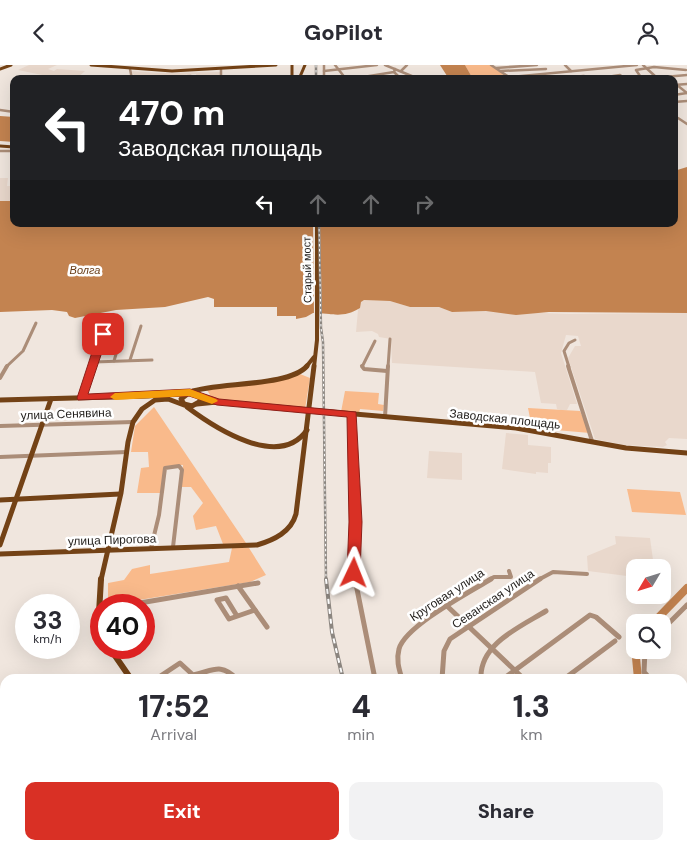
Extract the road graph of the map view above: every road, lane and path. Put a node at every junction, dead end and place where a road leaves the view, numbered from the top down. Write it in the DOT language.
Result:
graph roads {
  1 [pos="0,65"];
  2 [pos="12,65"];
  3 [pos="91,65"];
  4 [pos="133,65"];
  5 [pos="276,65"];
  6 [pos="324,65"];
  7 [pos="335,65"];
  8 [pos="377,65"];
  9 [pos="385,65"];
  10 [pos="407,65"];
  11 [pos="491,65"];
  12 [pos="538,65"];
  13 [pos="565,65"];
  14 [pos="587,65"];
  15 [pos="637,65"];
  16 [pos="643,65"];
  17 [pos="661,65"];
  18 [pos="259,66"];
  19 [pos="6,67"];
  20 [pos="362,67"];
  21 [pos="496,68"];
  22 [pos="646,68"];
  23 [pos="664,68"];
  24 [pos="0,69"];
  25 [pos="130,69"];
  26 [pos="221,69"];
  27 [pos="546,69"];
  28 [pos="592,69"];
  29 [pos="339,70"];
  30 [pos="577,70"];
  31 [pos="686,70"];
  32 [pos="165,71"];
  33 [pos="182,71"];
  34 [pos="324,71"];
  35 [pos="394,71"];
  36 [pos="401,71"];
  37 [pos="500,71"];
  38 [pos="572,71"];
  39 [pos="554,73"];
  40 [pos="131,75"];
  41 [pos="164,75"];
  42 [pos="180,75"];
  43 [pos="221,75"];
  44 [pos="324,75"];
  45 [pos="343,75"];
  46 [pos="369,75"];
  47 [pos="379,75"];
  48 [pos="398,75"];
  49 [pos="410,75"];
  50 [pos="506,75"];
  51 [pos="537,75"];
  52 [pos="583,75"];
  53 [pos="640,75"];
  54 [pos="654,75"];
  55 [pos="678,118"];
  56 [pos="686,124"];
  57 [pos="316,227"];
  58 [pos="36,323"];
  59 [pos="141,326"];
  60 [pos="103,334"];
  61 [pos="121,337"];
  62 [pos="390,339"];
  63 [pos="575,340"];
  64 [pos="375,341"];
  65 [pos="316,352"];
  66 [pos="130,360"];
  67 [pos="152,360"];
  68 [pos="114,361"];
  69 [pos="94,362"];
  70 [pos="387,371"];
  71 [pos="0,378"];
  72 [pos="190,392"];
  73 [pos="148,396"];
  74 [pos="201,396"];
  75 [pos="82,398"];
  76 [pos="164,398"];
  77 [pos="51,399"];
  78 [pos="0,400"];
  79 [pos="217,402"];
  80 [pos="197,404"];
  81 [pos="185,405"];
  82 [pos="352,414"];
  83 [pos="385,417"];
  84 [pos="133,422"];
  85 [pos="42,425"];
  86 [pos="0,426"];
  87 [pos="308,427"];
  88 [pos="592,441"];
  89 [pos="127,452"];
  90 [pos="687,453"];
  91 [pos="0,457"];
  92 [pos="32,457"];
  93 [pos="120,494"];
  94 [pos="15,498"];
  95 [pos="0,499"];
  96 [pos="294,521"];
  97 [pos="0,545"];
  98 [pos="173,547"];
  99 [pos="151,548"];
  100 [pos="108,549"];
  101 [pos="0,555"];
  102 [pos="508,571"];
  103 [pos="587,574"];
  104 [pos="258,583"];
  105 [pos="238,586"];
  106 [pos="101,594"];
  107 [pos="155,600"];
  108 [pos="687,605"];
  109 [pos="447,606"];
  110 [pos="255,610"];
  111 [pos="546,611"];
  112 [pos="238,616"];
  113 [pos="671,621"];
  114 [pos="267,627"];
  115 [pos="470,627"];
  116 [pos="619,637"];
  117 [pos="615,641"];
  118 [pos="492,649"];
  119 [pos="118,659"];
  120 [pos="645,659"];
  121 [pos="515,671"];
  122 [pos="128,674"];
  123 [pos="164,674"];
  124 [pos="192,674"];
  125 [pos="196,674"];
  126 [pos="232,674"];
  127 [pos="374,674"];
  128 [pos="401,674"];
  129 [pos="442,674"];
  130 [pos="480,674"];
  131 [pos="510,674"];
  132 [pos="518,674"];
  133 [pos="571,674"];
  134 [pos="646,674"];
  1 -- 19 [label="street"];
  2 -- 19 [label="main road"];
  3 -- 25 [label="main road"];
  4 -- 25 [label="main road"];
  5 -- 18 [label="main road"];
  6 -- 34 [label="street"];
  7 -- 29 [label="street"];
  8 -- 20 [label="street"];
  9 -- 35 [label="street"];
  10 -- 36 [label="street"];
  11 -- 21 [label="street"];
  12 -- 21 [label="street"];
  12 -- 27 [label="street"];
  13 -- 38 [label="street"];
  14 -- 28 [label="street"];
  15 -- 28 [label="street"];
  16 -- 22 [label="street"];
  17 -- 23 [label="street"];
  18 -- 26 [label="main road"];
  19 -- 24 [label="main road"];
  20 -- 29 [label="street"];
  20 -- 46 [label="street"];
  21 -- 37 [label="street"];
  22 -- 23 [label="street"];
  22 -- 53 [label="street"];
  22 -- 54 [label="street"];
  23 -- 31 [label="street"];
  25 -- 32 [label="main road"];
  25 -- 40 [label="street"];
  26 -- 33 [label="main road"];
  26 -- 43 [label="street"];
  27 -- 37 [label="street"];
  27 -- 39 [label="street"];
  28 -- 30 [label="street"];
  29 -- 34 [label="street"];
  29 -- 45 [label="street"];
  30 -- 38 [label="street"];
  30 -- 52 [label="street"];
  32 -- 33 [label="main road"];
  32 -- 41 [label="street"];
  33 -- 42 [label="street"];
  34 -- 44 [label="street"];
  35 -- 36 [label="street"];
  35 -- 47 [label="street"];
  35 -- 48 [label="street"];
  36 -- 49 [label="street"];
  37 -- 50 [label="street"];
  38 -- 39 [label="street"];
  39 -- 51 [label="street"];
  55 -- 56 [label="street"];
  57 -- 65 [label="main road, Старый мост"];
  58 -- 71 [label="street"];
  59 -- 66 [label="street"];
  60 -- 69 [label="street"];
  61 -- 68 [label="street"];
  62 -- 70 [label="street"];
  63 -- 88 [label="street"];
  64 -- 70 [label="street"];
  65 -- 72 [label="main road"];
  65 -- 87 [label="main road, Старый мост"];
  66 -- 67 [label="street"];
  66 -- 68 [label="street"];
  68 -- 69 [label="street"];
  69 -- 75 [label="street"];
  70 -- 83 [label="street"];
  72 -- 73 [label="main road"];
  72 -- 74 [label="main road"];
  72 -- 81 [label="main road"];
  73 -- 75 [label="main road"];
  73 -- 76 [label="street"];
  74 -- 79 [label="main road"];
  74 -- 80 [label="main road"];
  75 -- 77 [label="main road"];
  76 -- 81 [label="main road"];
  76 -- 84 [label="main road"];
  77 -- 78 [label="main road"];
  77 -- 85 [label="main road"];
  79 -- 80 [label="main road"];
  79 -- 82 [label="main road, Заводская площадь"];
  80 -- 81 [label="main road"];
  81 -- 87 [label="main road"];
  82 -- 83 [label="main road, Заводская площадь"];
  82 -- 127 [label="street"];
  83 -- 88 [label="main road, Заводская площадь"];
  84 -- 85 [label="street, улица Сенявина"];
  84 -- 89 [label="main road"];
  85 -- 86 [label="street, улица Сенявина"];
  85 -- 92 [label="main road"];
  87 -- 96 [label="main road, Старый мост"];
  88 -- 90 [label="main road, Заводская площадь"];
  89 -- 92 [label="street"];
  89 -- 93 [label="main road"];
  91 -- 92 [label="street"];
  92 -- 94 [label="main road"];
  93 -- 94 [label="main road"];
  93 -- 100 [label="main road"];
  94 -- 95 [label="main road"];
  94 -- 97 [label="main road"];
  96 -- 98 [label="main road, улица Пирогова"];
  98 -- 99 [label="main road, улица Пирогова"];
  98 -- 99 [label="street"];
  99 -- 100 [label="main road, улица Пирогова"];
  100 -- 101 [label="main road, улица Пирогова"];
  100 -- 106 [label="main road"];
  102 -- 109 [label="street, Круговая улица"];
  103 -- 115 [label="street, Севанская улица"];
  104 -- 105 [label="street"];
  105 -- 107 [label="street"];
  105 -- 110 [label="street"];
  108 -- 113 [label="street"];
  109 -- 115 [label="street"];
  109 -- 128 [label="street, Круговая улица"];
  110 -- 112 [label="street"];
  110 -- 114 [label="street"];
  111 -- 118 [label="street"];
  112 -- 112 [label="street"];
  115 -- 118 [label="street"];
  115 -- 129 [label="street, Севанская улица"];
  116 -- 121 [label="street"];
  117 -- 133 [label="street"];
  118 -- 121 [label="street"];
  118 -- 130 [label="street"];
  119 -- 122 [label="main road"];
  120 -- 134 [label="street"];
  121 -- 131 [label="street"];
  121 -- 132 [label="street"];
  123 -- 124 [label="street"];
  125 -- 126 [label="street"];
}
